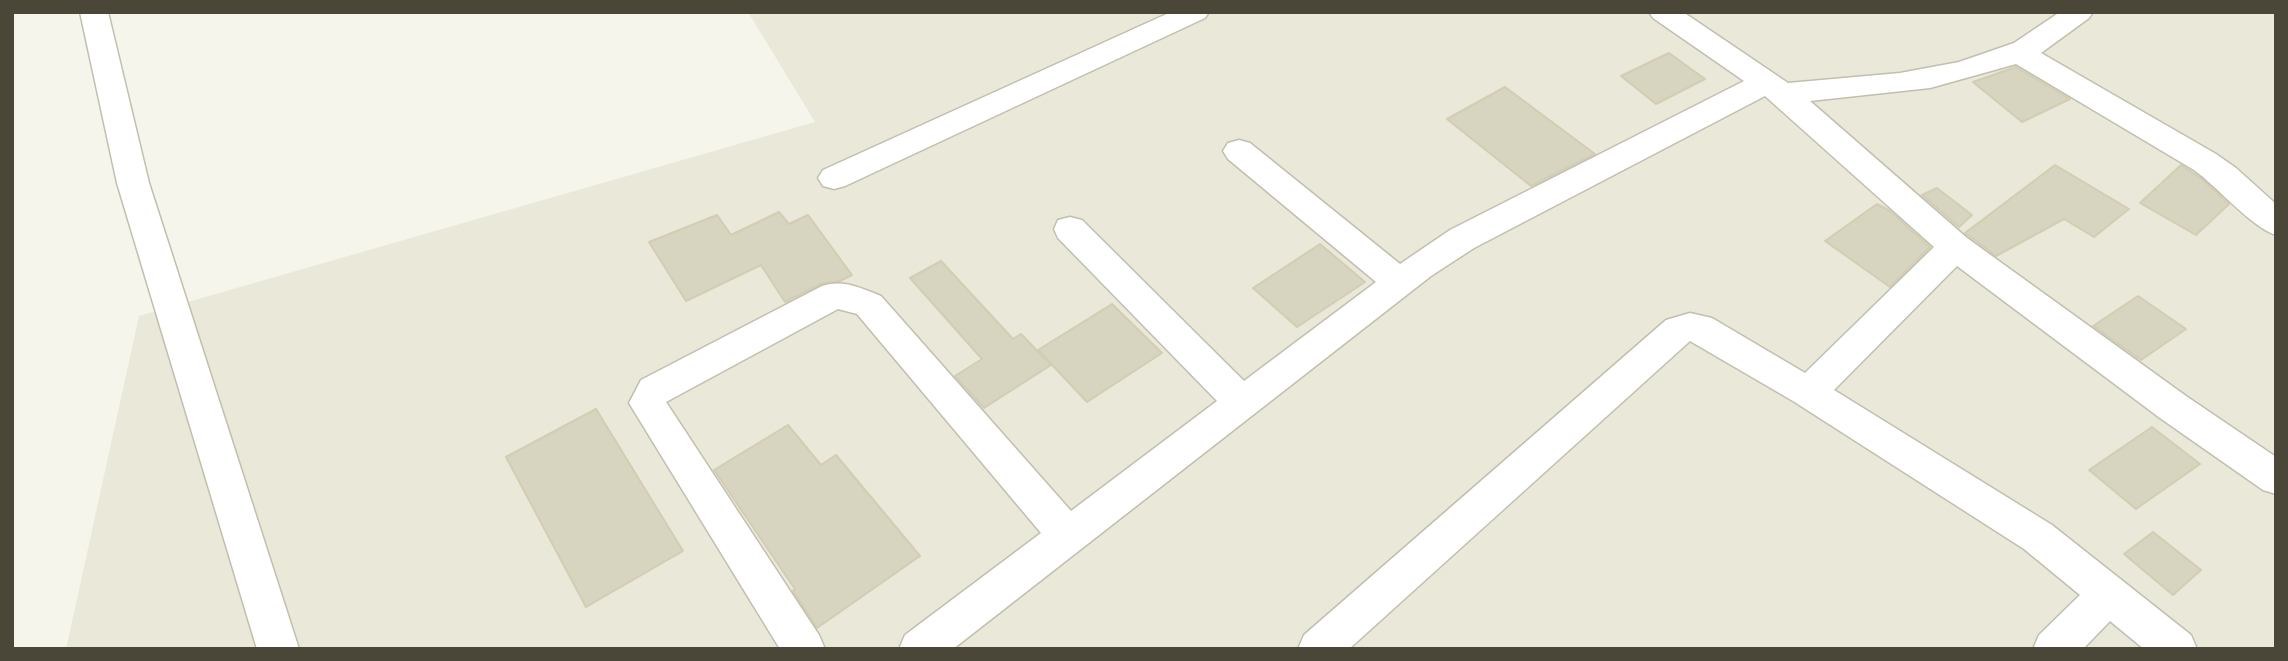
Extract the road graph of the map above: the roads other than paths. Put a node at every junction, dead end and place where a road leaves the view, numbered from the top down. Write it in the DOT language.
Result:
graph roads {
  1 [pos="94,12"];
  2 [pos="1195,12"];
  3 [pos="1663,12"];
  4 [pos="2079,12"];
  5 [pos="2018,53"];
  6 [pos="1774,88"];
  7 [pos="1238,151"];
  8 [pos="834,178"];
  9 [pos="2276,223"];
  10 [pos="1070,229"];
  11 [pos="1955,247"];
  12 [pos="1398,282"];
  13 [pos="1806,391"];
  14 [pos="1241,401"];
  15 [pos="2276,478"];
  16 [pos="1067,535"];
  17 [pos="2108,595"];
  18 [pos="278,649"];
  19 [pos="804,649"];
  20 [pos="920,649"];
  21 [pos="1319,649"];
  22 [pos="2054,649"];
  23 [pos="2176,649"];
  1 -- 18 [label="street"];
  2 -- 8 [label="street"];
  3 -- 6 [label="street"];
  4 -- 5 [label="street"];
  5 -- 6 [label="street"];
  5 -- 9 [label="street"];
  6 -- 11 [label="street"];
  6 -- 12 [label="street"];
  7 -- 12 [label="street"];
  10 -- 14 [label="street"];
  11 -- 13 [label="street"];
  11 -- 15 [label="street"];
  12 -- 14 [label="street"];
  13 -- 17 [label="street"];
  13 -- 21 [label="street"];
  14 -- 16 [label="street"];
  16 -- 19 [label="street"];
  16 -- 20 [label="street"];
  17 -- 22 [label="street"];
  17 -- 23 [label="street"];
}
